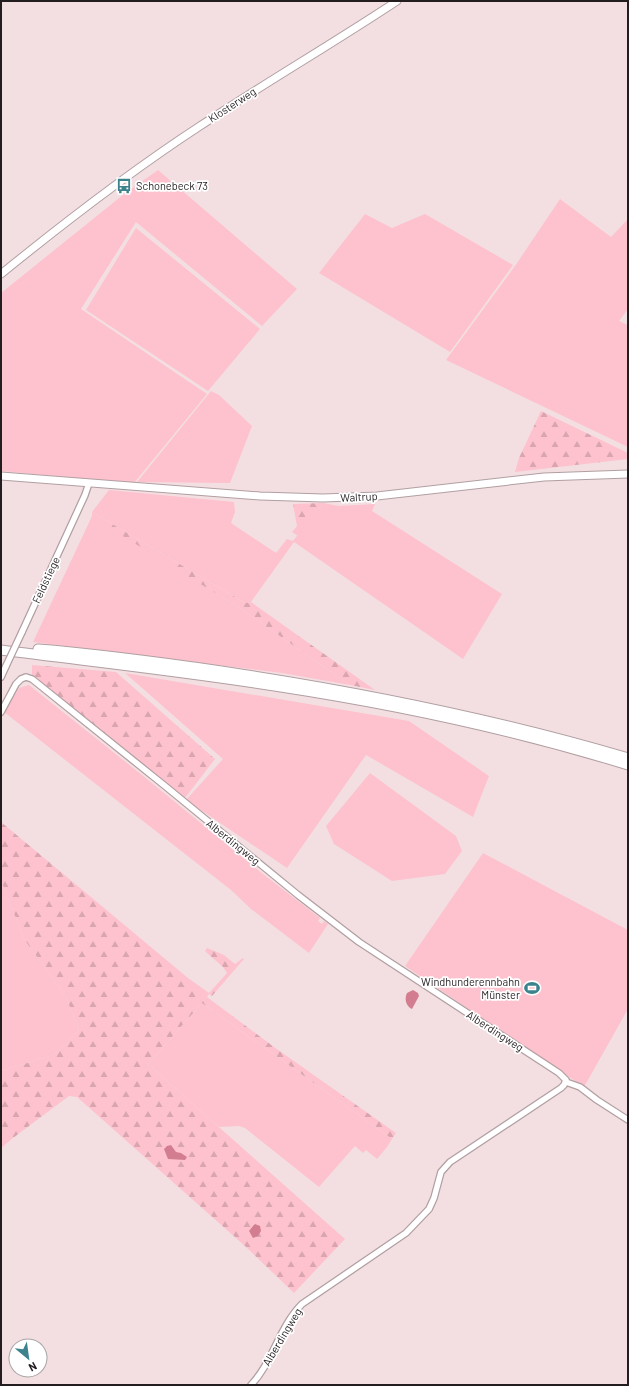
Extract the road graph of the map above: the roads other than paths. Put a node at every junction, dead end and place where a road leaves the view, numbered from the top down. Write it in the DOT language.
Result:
graph roads {
  1 [pos="397,1"];
  2 [pos="1,274"];
  3 [pos="628,474"];
  4 [pos="1,476"];
  5 [pos="89,483"];
  6 [pos="1,644"];
  7 [pos="1,650"];
  8 [pos="1,677"];
  9 [pos="1,712"];
  10 [pos="628,758"];
  11 [pos="628,765"];
  12 [pos="566,1082"];
  13 [pos="628,1120"];
  14 [pos="251,1385"];
  1 -- 2 [label="main road, Klosterweg"];
  3 -- 5 [label="main road, Waltrup"];
  4 -- 5 [label="main road, Waltrup"];
  5 -- 8 [label="street, Feldstiege, bridge"];
  6 -- 10 [label="highway"];
  7 -- 11 [label="highway"];
  9 -- 12 [label="street, Alberdingweg"];
  12 -- 13 [label="street"];
  12 -- 14 [label="street, Alberdingweg"];
}
